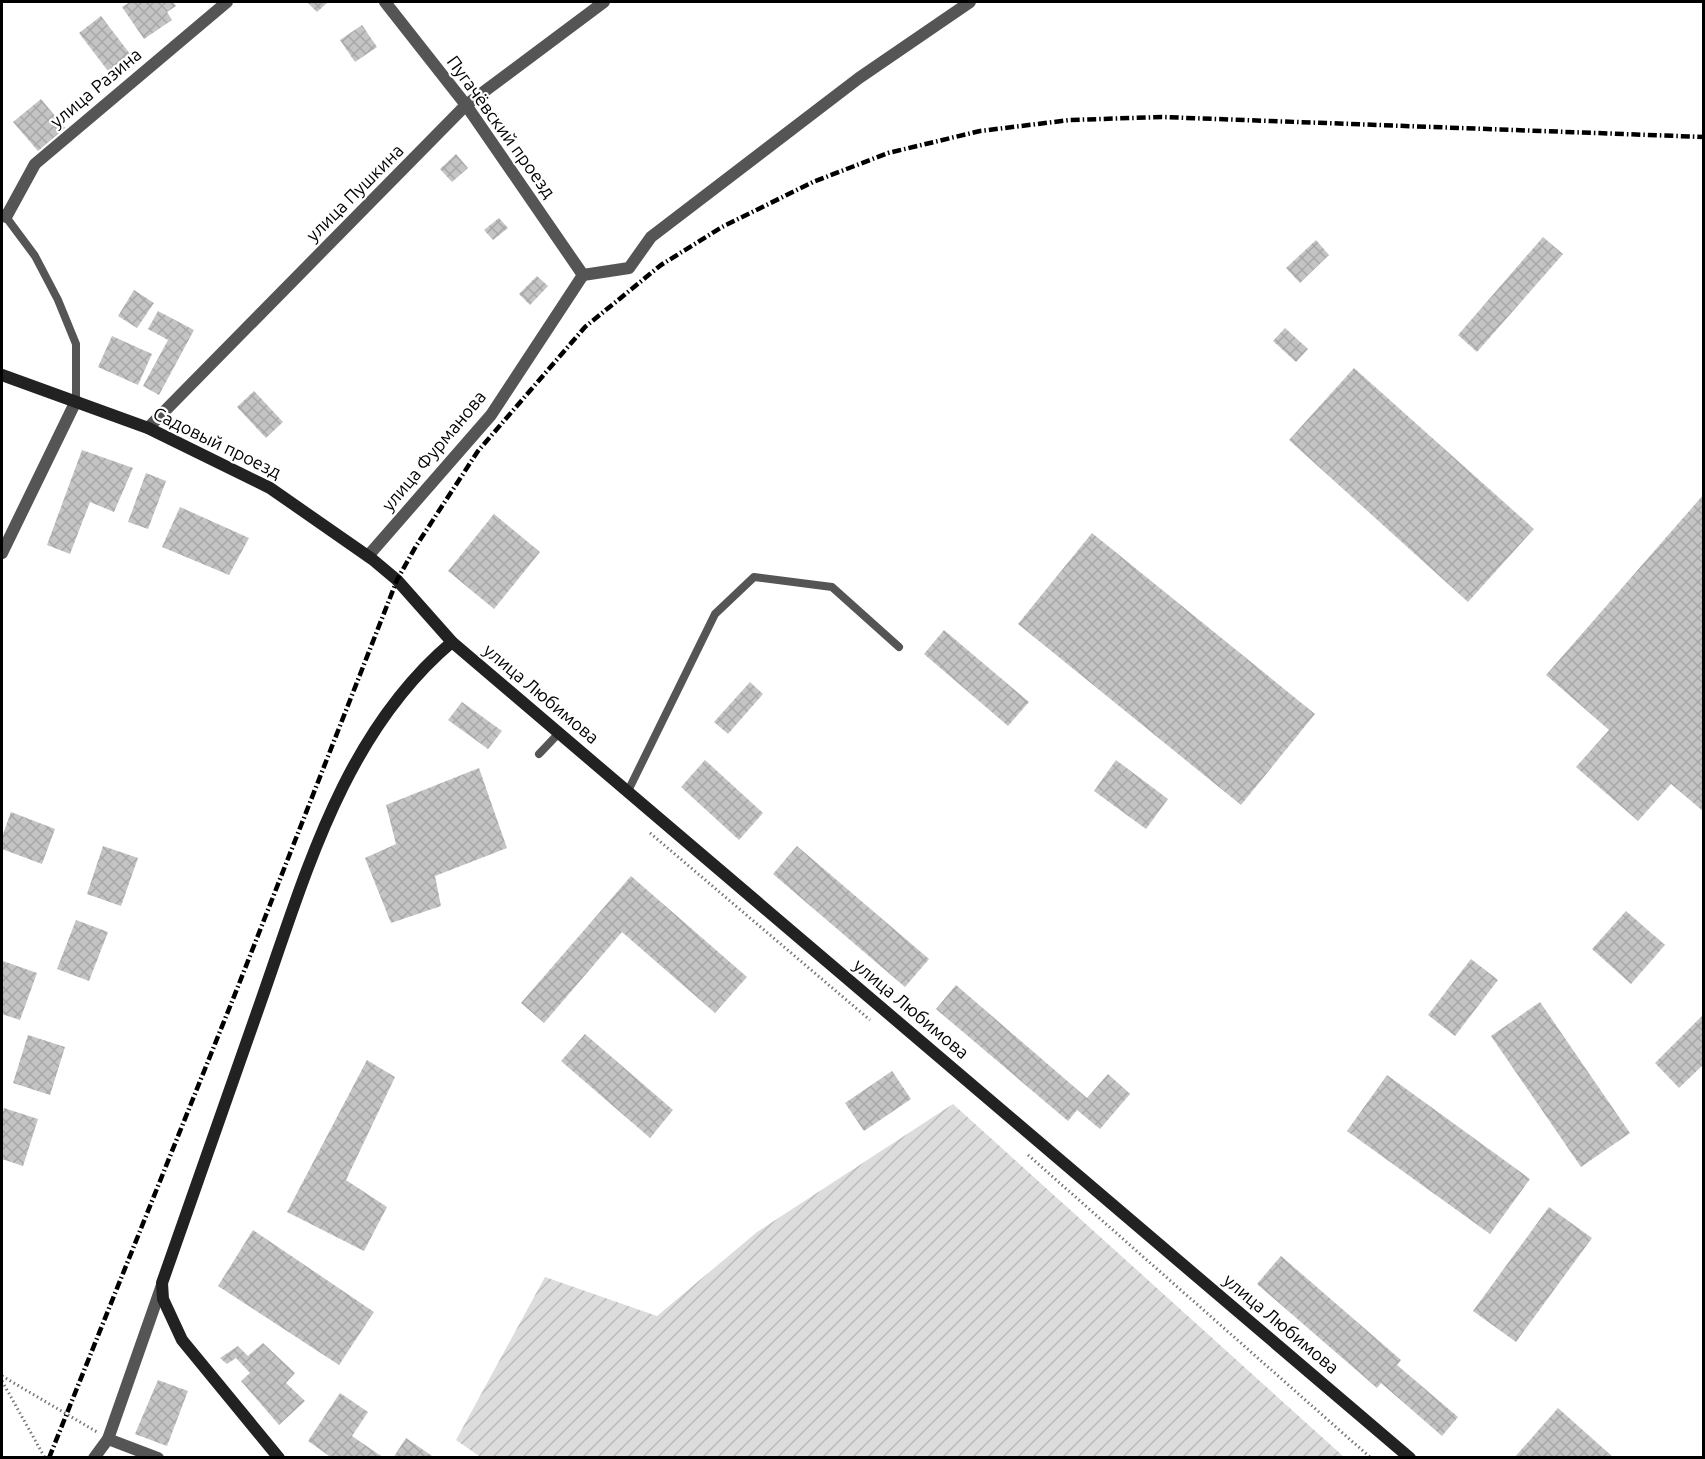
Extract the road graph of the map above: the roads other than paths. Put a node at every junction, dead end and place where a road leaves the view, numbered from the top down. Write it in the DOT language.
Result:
graph roads {
  1 [pos="227,2"];
  2 [pos="385,2"];
  3 [pos="604,2"];
  4 [pos="970,2"];
  5 [pos="466,105"];
  6 [pos="4,216"];
  7 [pos="583,275"];
  8 [pos="2,375"];
  9 [pos="76,401"];
  10 [pos="148,428"];
  11 [pos="2,553"];
  12 [pos="368,556"];
  13 [pos="397,580"];
  14 [pos="452,642"];
  15 [pos="899,647"];
  16 [pos="559,733"];
  17 [pos="539,754"];
  18 [pos="628,792"];
  19 [pos="162,1283"];
  20 [pos="108,1439"];
  21 [pos="94,1458"];
  22 [pos="158,1458"];
  23 [pos="279,1458"];
  24 [pos="1410,1458"];
  1 -- 6 [label="street, улица Разина"];
  2 -- 5 [label="street, Пугачёвский проезд"];
  3 -- 5 [label="street, улица Пушкина"];
  4 -- 7 [label="street"];
  5 -- 7 [label="street, Пугачёвский проезд"];
  5 -- 10 [label="street, улица Пушкина"];
  6 -- 9 [label="lane"];
  7 -- 12 [label="street, улица Фурманова"];
  8 -- 9 [label="main road, Садовый проезд"];
  9 -- 10 [label="main road, Садовый проезд"];
  9 -- 11 [label="street"];
  10 -- 12 [label="main road, Садовый проезд"];
  12 -- 13 [label="main road, Садовый проезд"];
  13 -- 14 [label="main road, улица Любимова"];
  14 -- 16 [label="main road, улица Любимова"];
  14 -- 19 [label="main road"];
  15 -- 18 [label="lane"];
  16 -- 17 [label="lane"];
  16 -- 18 [label="main road, улица Любимова"];
  18 -- 24 [label="main road, улица Любимова"];
  19 -- 20 [label="street"];
  19 -- 23 [label="main road"];
  20 -- 21 [label="street"];
  20 -- 22 [label="street"];
}
